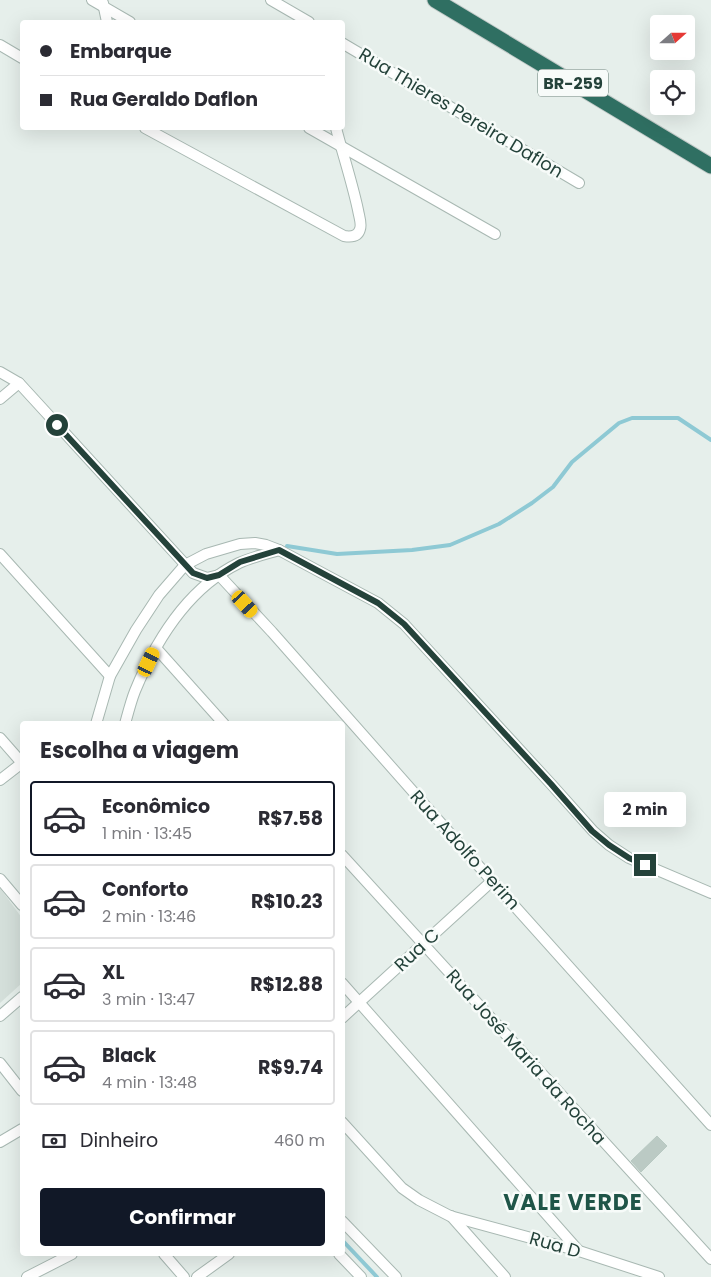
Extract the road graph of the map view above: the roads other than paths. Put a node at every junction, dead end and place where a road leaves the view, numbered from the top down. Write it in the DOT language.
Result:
graph roads {
  1 [pos="92,0"];
  2 [pos="271,0"];
  3 [pos="435,0"];
  4 [pos="103,3"];
  5 [pos="107,20"];
  6 [pos="127,20"];
  7 [pos="306,20"];
  8 [pos="0,45"];
  9 [pos="345,45"];
  10 [pos="20,57"];
  11 [pos="149,130"];
  12 [pos="313,130"];
  13 [pos="337,130"];
  14 [pos="341,146"];
  15 [pos="711,166"];
  16 [pos="579,183"];
  17 [pos="495,234"];
  18 [pos="0,372"];
  19 [pos="19,383"];
  20 [pos="0,399"];
  21 [pos="279,550"];
  22 [pos="0,554"];
  23 [pos="185,565"];
  24 [pos="219,575"];
  25 [pos="156,648"];
  26 [pos="110,676"];
  27 [pos="97,721"];
  28 [pos="126,721"];
  29 [pos="221,721"];
  30 [pos="0,738"];
  31 [pos="20,761"];
  32 [pos="20,765"];
  33 [pos="0,780"];
  34 [pos="345,858"];
  35 [pos="0,879"];
  36 [pos="492,881"];
  37 [pos="711,893"];
  38 [pos="20,903"];
  39 [pos="423,944"];
  40 [pos="345,986"];
  41 [pos="20,999"];
  42 [pos="360,1002"];
  43 [pos="345,1015"];
  44 [pos="0,1016"];
  45 [pos="0,1064"];
  46 [pos="20,1088"];
  47 [pos="345,1125"];
  48 [pos="711,1125"];
  49 [pos="20,1130"];
  50 [pos="0,1142"];
  51 [pos="450,1216"];
  52 [pos="345,1223"];
  53 [pos="579,1251"];
  54 [pos="68,1256"];
  55 [pos="166,1256"];
  56 [pos="226,1256"];
  57 [pos="341,1256"];
  58 [pos="711,1259"];
  59 [pos="637,1273"];
  60 [pos="28,1277"];
  61 [pos="184,1277"];
  62 [pos="197,1277"];
  63 [pos="361,1277"];
  64 [pos="396,1277"];
  65 [pos="505,1277"];
  66 [pos="659,1277"];
  1 -- 4 [label="street"];
  2 -- 7 [label="street"];
  3 -- 15 [label="highway, BR-259"];
  4 -- 5 [label="street"];
  4 -- 6 [label="street"];
  8 -- 10 [label="street"];
  9 -- 16 [label="street, Rua Thieres Pereira Daflon"];
  11 -- 14 [label="street"];
  12 -- 14 [label="street"];
  13 -- 14 [label="street"];
  14 -- 17 [label="street"];
  18 -- 19 [label="street"];
  19 -- 20 [label="street"];
  19 -- 23 [label="street"];
  21 -- 23 [label="street"];
  21 -- 24 [label="street"];
  21 -- 37 [label="street"];
  22 -- 26 [label="street"];
  23 -- 24 [label="street"];
  23 -- 26 [label="street"];
  24 -- 25 [label="street"];
  24 -- 36 [label="street, Rua Adolfo Perim"];
  25 -- 28 [label="street"];
  25 -- 29 [label="street"];
  26 -- 27 [label="street"];
  30 -- 31 [label="street"];
  32 -- 33 [label="street"];
  34 -- 39 [label="street, Rua José Maria da Rocha"];
  35 -- 38 [label="street"];
  36 -- 39 [label="street, Rua C"];
  36 -- 48 [label="street, Rua Adolfo Perim"];
  39 -- 42 [label="street, Rua C"];
  39 -- 58 [label="street, Rua José Maria da Rocha"];
  40 -- 42 [label="street"];
  41 -- 44 [label="street"];
  42 -- 43 [label="street, Rua C"];
  42 -- 53 [label="street"];
  45 -- 46 [label="street"];
  47 -- 51 [label="street"];
  49 -- 50 [label="street"];
  51 -- 53 [label="street, Rua D"];
  51 -- 65 [label="street"];
  52 -- 64 [label="street"];
  53 -- 59 [label="street, Rua D"];
  54 -- 60 [label="street"];
  55 -- 61 [label="street"];
  56 -- 62 [label="street"];
  57 -- 63 [label="street"];
  59 -- 66 [label="street, Rua D"];
}
